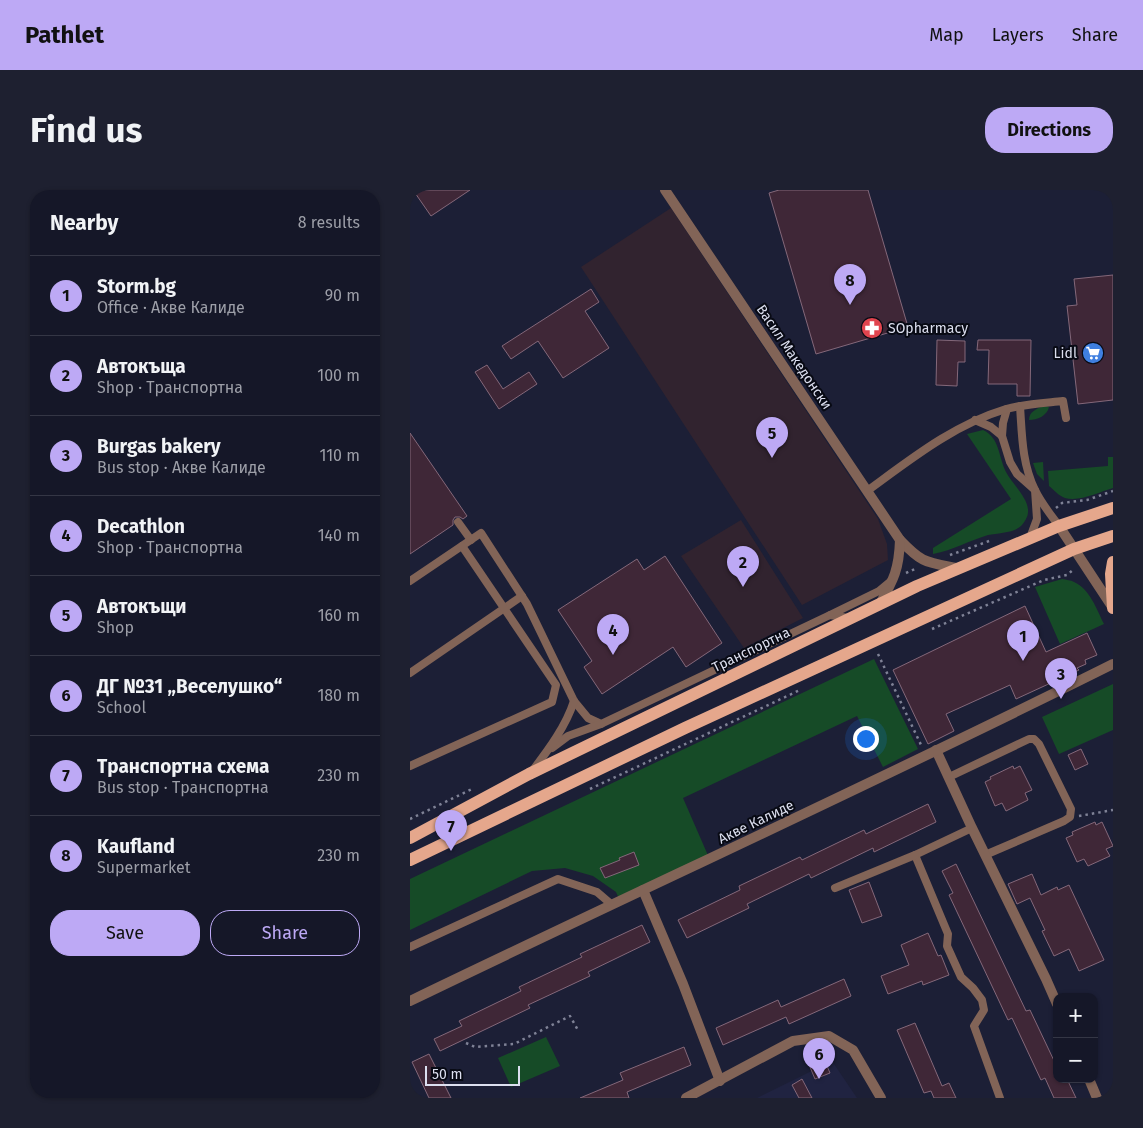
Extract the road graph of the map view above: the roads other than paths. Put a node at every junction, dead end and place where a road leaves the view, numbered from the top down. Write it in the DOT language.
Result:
graph roads {
  1 [pos="665,190"];
  2 [pos="1020,406"];
  3 [pos="1006,409"];
  4 [pos="1066,418"];
  5 [pos="976,420"];
  6 [pos="1002,436"];
  7 [pos="1035,490"];
  8 [pos="867,491"];
  9 [pos="1113,508"];
  10 [pos="458,522"];
  11 [pos="1059,526"];
  12 [pos="1113,536"];
  13 [pos="1030,538"];
  14 [pos="471,540"];
  15 [pos="900,540"];
  16 [pos="462,546"];
  17 [pos="1074,549"];
  18 [pos="1113,562"];
  19 [pos="956,568"];
  20 [pos="895,578"];
  21 [pos="410,581"];
  22 [pos="522,596"];
  23 [pos="880,604"];
  24 [pos="504,608"];
  25 [pos="1113,608"];
  26 [pos="830,615"];
  27 [pos="850,618"];
  28 [pos="1113,664"];
  29 [pos="410,673"];
  30 [pos="574,701"];
  31 [pos="602,724"];
  32 [pos="936,750"];
  33 [pos="546,753"];
  34 [pos="410,766"];
  35 [pos="530,774"];
  36 [pos="948,777"];
  37 [pos="972,828"];
  38 [pos="410,838"];
  39 [pos="915,855"];
  40 [pos="984,855"];
  41 [pos="410,860"];
  42 [pos="834,888"];
  43 [pos="642,890"];
  44 [pos="610,904"];
  45 [pos="410,947"];
  46 [pos="1053,995"];
  47 [pos="410,1001"];
  48 [pos="720,1081"];
  49 [pos="1091,1083"];
  50 [pos="686,1098"];
  51 [pos="881,1098"];
  52 [pos="1000,1098"];
  53 [pos="1097,1098"];
  1 -- 8 [label="street, Васил Македонски"];
  2 -- 3 [label="lane"];
  2 -- 4 [label="lane"];
  2 -- 7 [label="lane"];
  3 -- 5 [label="lane"];
  3 -- 6 [label="lane"];
  5 -- 6 [label="lane"];
  5 -- 8 [label="lane"];
  6 -- 7 [label="lane"];
  7 -- 11 [label="lane"];
  7 -- 13 [label="lane"];
  8 -- 15 [label="street, Васил Македонски"];
  9 -- 11 [label="main road, Транспортна"];
  10 -- 14 [label="lane"];
  11 -- 13 [label="main road, Транспортна"];
  11 -- 17 [label="street"];
  12 -- 17 [label="main road"];
  13 -- 19 [label="main road, Транспортна"];
  14 -- 16 [label="lane"];
  14 -- 22 [label="lane"];
  15 -- 19 [label="street"];
  15 -- 20 [label="street"];
  16 -- 21 [label="lane"];
  16 -- 24 [label="lane"];
  17 -- 25 [label="street"];
  17 -- 41 [label="main road"];
  18 -- 25 [label="main road"];
  19 -- 23 [label="main road, Транспортна"];
  20 -- 23 [label="street"];
  20 -- 26 [label="lane"];
  22 -- 24 [label="lane"];
  22 -- 30 [label="lane"];
  23 -- 27 [label="main road, Транспортна"];
  24 -- 29 [label="lane"];
  24 -- 34 [label="lane"];
  26 -- 27 [label="lane"];
  26 -- 31 [label="lane"];
  27 -- 35 [label="main road, Транспортна"];
  28 -- 32 [label="street, Акве Калиде"];
  30 -- 31 [label="lane"];
  30 -- 33 [label="lane"];
  31 -- 33 [label="lane"];
  32 -- 36 [label="street"];
  32 -- 43 [label="street, Акве Калиде"];
  33 -- 35 [label="lane"];
  35 -- 38 [label="main road, Транспортна"];
  36 -- 37 [label="street"];
  36 -- 40 [label="lane"];
  37 -- 39 [label="lane"];
  37 -- 40 [label="street"];
  39 -- 42 [label="lane"];
  39 -- 52 [label="lane"];
  40 -- 46 [label="street"];
  43 -- 44 [label="street, Акве Калиде"];
  43 -- 48 [label="street"];
  44 -- 45 [label="lane"];
  44 -- 47 [label="street, Акве Калиде"];
  48 -- 50 [label="street"];
  48 -- 51 [label="street"];
  49 -- 53 [label="street"];
}
